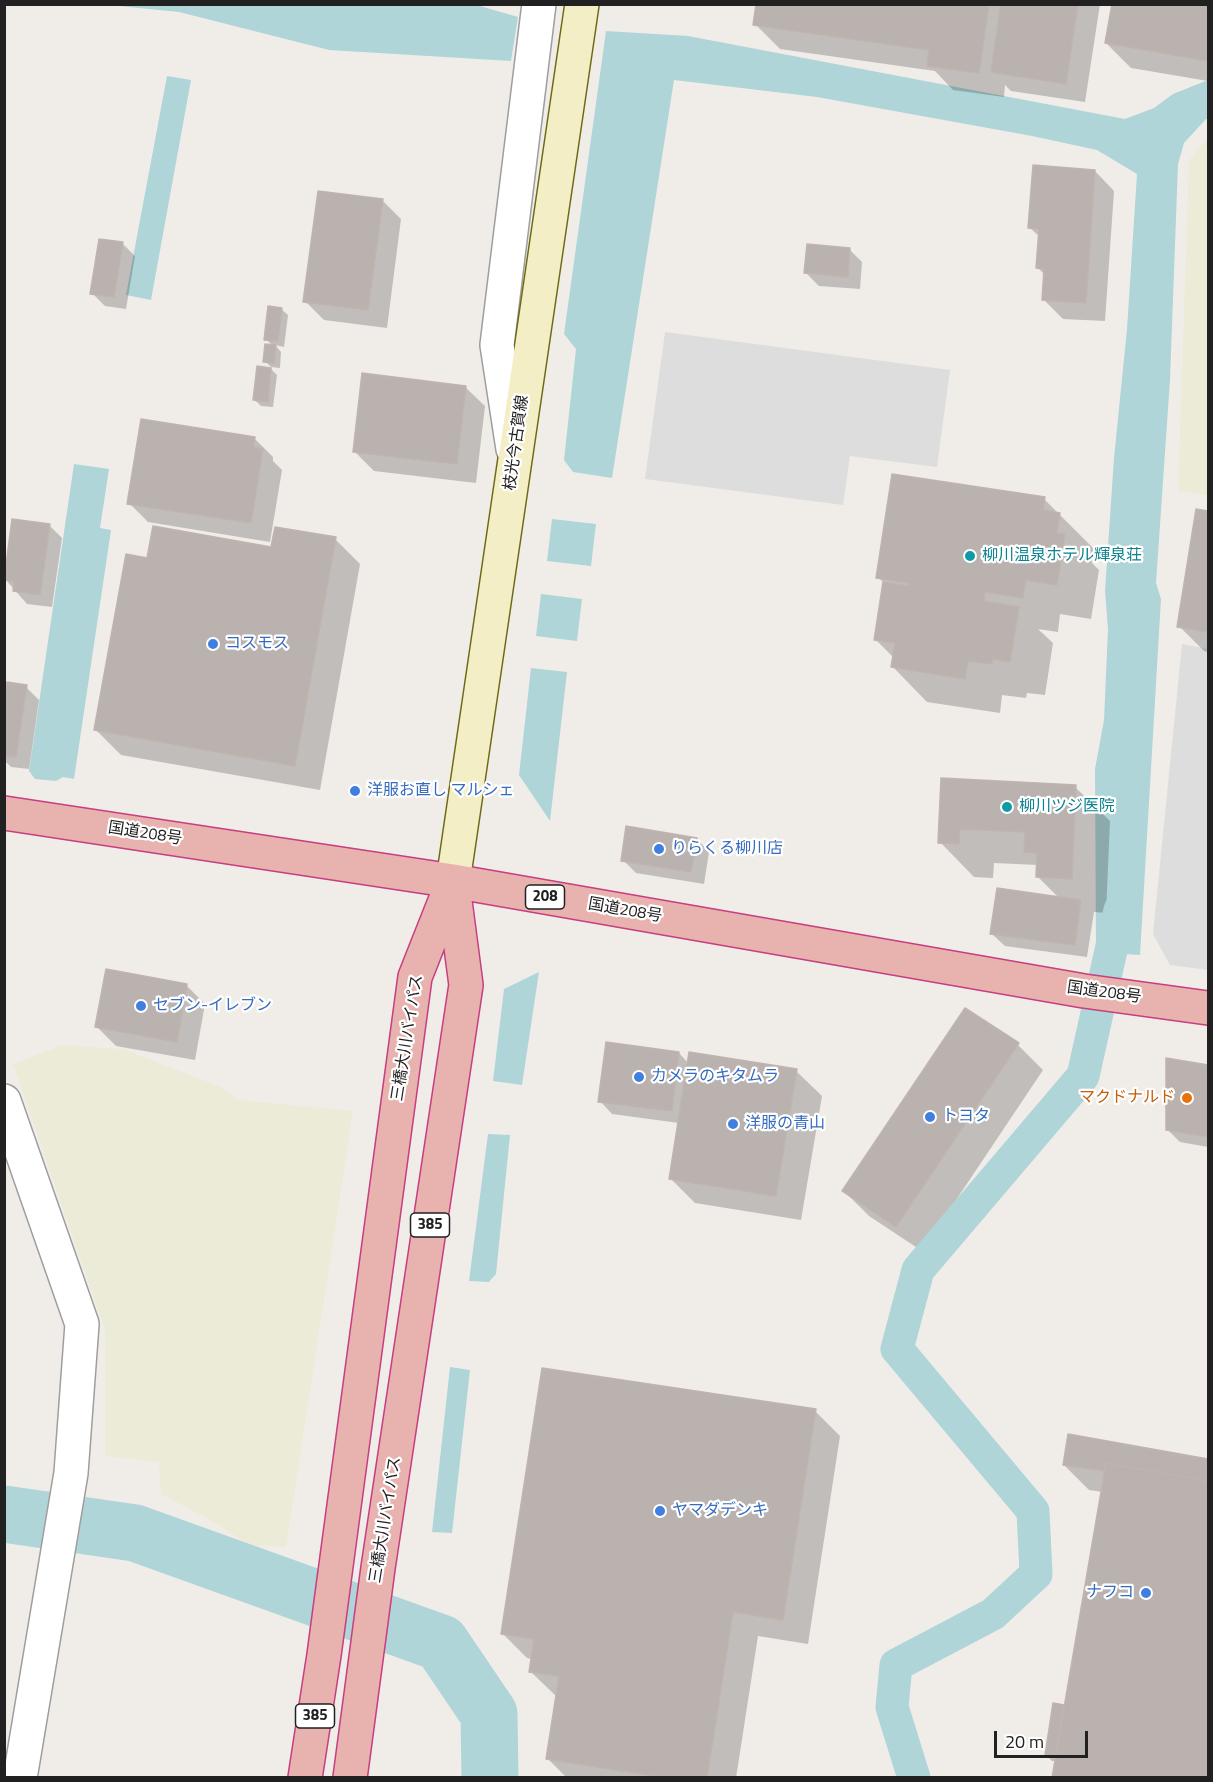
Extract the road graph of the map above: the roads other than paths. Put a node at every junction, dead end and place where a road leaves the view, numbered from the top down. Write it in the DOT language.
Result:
graph roads {
  1 [pos="582,4"];
  2 [pos="539,6"];
  3 [pos="514,457"];
  4 [pos="4,813"];
  5 [pos="453,881"];
  6 [pos="1209,1008"];
  7 [pos="4,1101"];
  8 [pos="20,1778"];
  9 [pos="305,1778"];
  10 [pos="350,1778"];
  1 -- 3 [label="main road, 枝光今古賀線"];
  2 -- 3 [label="street"];
  3 -- 5 [label="main road, 枝光今古賀線"];
  4 -- 5 [label="highway, 国道208号 / 208"];
  5 -- 6 [label="highway, 国道208号 / 208"];
  5 -- 9 [label="highway, 三橋大川バイパス / 385"];
  5 -- 10 [label="highway, 三橋大川バイパス / 385"];
  7 -- 8 [label="street"];
}
